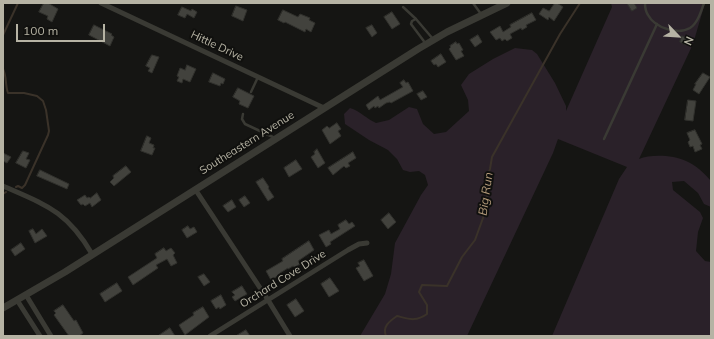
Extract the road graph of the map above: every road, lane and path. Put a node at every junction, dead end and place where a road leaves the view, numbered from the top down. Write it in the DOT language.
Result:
graph roads {
  1 [pos="101,3"];
  2 [pos="472,3"];
  3 [pos="507,3"];
  4 [pos="645,3"];
  5 [pos="704,3"];
  6 [pos="403,7"];
  7 [pos="481,15"];
  8 [pos="416,19"];
  9 [pos="657,24"];
  10 [pos="434,40"];
  11 [pos="426,44"];
  12 [pos="258,77"];
  13 [pos="251,92"];
  14 [pos="324,108"];
  15 [pos="243,114"];
  16 [pos="276,138"];
  17 [pos="604,139"];
  18 [pos="3,186"];
  19 [pos="195,189"];
  20 [pos="367,243"];
  21 [pos="92,254"];
  22 [pos="26,295"];
  23 [pos="17,300"];
  24 [pos="268,300"];
  25 [pos="3,308"];
  26 [pos="49,335"];
  27 [pos="40,336"];
  28 [pos="210,336"];
  29 [pos="290,336"];
  1 -- 12 [label="street, Hittle Drive"];
  2 -- 7 [label="lane"];
  3 -- 7 [label="street, Southeastern Avenue"];
  4 -- 9 [label="lane"];
  5 -- 9 [label="lane"];
  6 -- 8 [label="lane"];
  7 -- 10 [label="street, Southeastern Avenue"];
  8 -- 10 [label="lane"];
  8 -- 11 [label="lane"];
  9 -- 17 [label="lane"];
  10 -- 11 [label="street, Southeastern Avenue"];
  11 -- 14 [label="street, Southeastern Avenue"];
  12 -- 13 [label="lane"];
  12 -- 14 [label="street, Hittle Drive"];
  14 -- 16 [label="street, Southeastern Avenue"];
  15 -- 16 [label="lane"];
  16 -- 19 [label="street, Southeastern Avenue"];
  18 -- 21 [label="street"];
  19 -- 21 [label="street, Southeastern Avenue"];
  19 -- 24 [label="street"];
  20 -- 24 [label="street, Orchard Cove Drive"];
  21 -- 22 [label="street, Southeastern Avenue"];
  22 -- 23 [label="street, Southeastern Avenue"];
  22 -- 26 [label="street"];
  23 -- 25 [label="street, Southeastern Avenue"];
  23 -- 27 [label="street"];
  24 -- 28 [label="street, Orchard Cove Drive"];
  24 -- 29 [label="street"];
}
